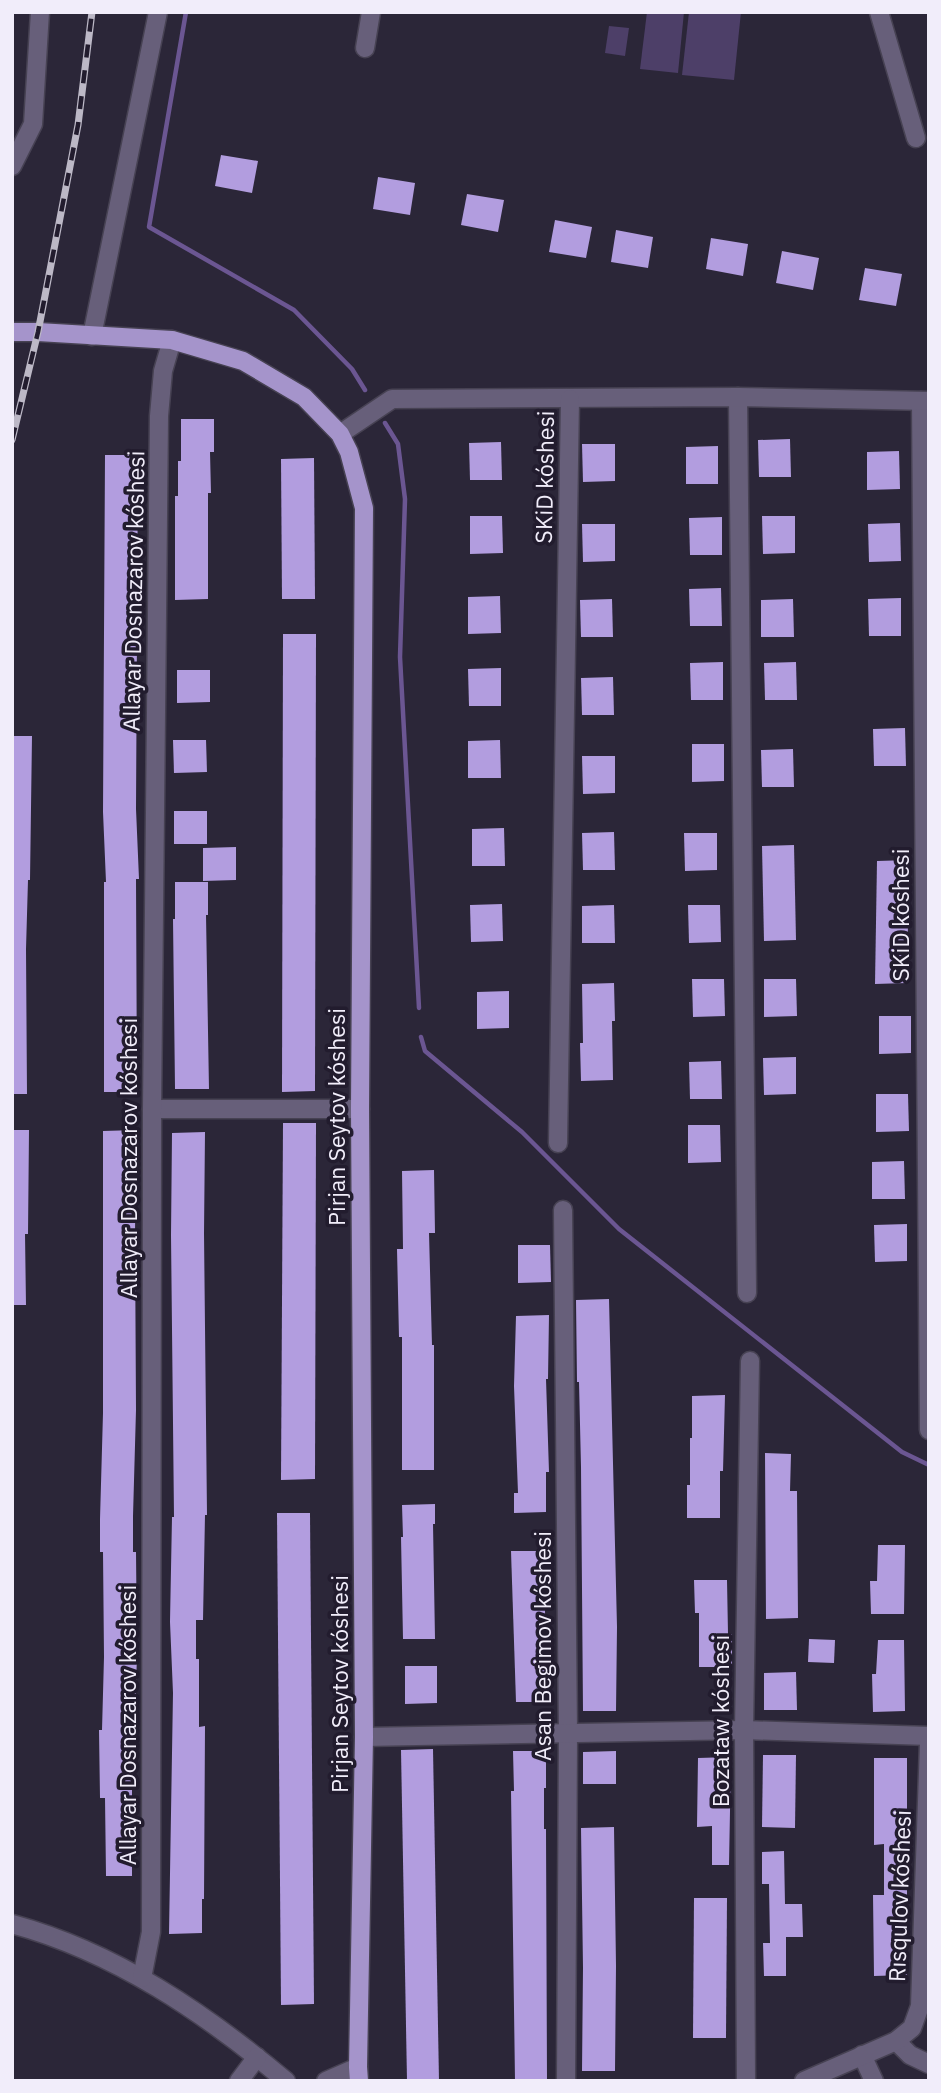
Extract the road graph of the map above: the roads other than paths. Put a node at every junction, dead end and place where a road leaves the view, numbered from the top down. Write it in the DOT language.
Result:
graph roads {
  1 [pos="40,12"];
  2 [pos="158,12"];
  3 [pos="370,12"];
  4 [pos="879,12"];
  5 [pos="365,48"];
  6 [pos="916,138"];
  7 [pos="12,166"];
  8 [pos="12,332"];
  9 [pos="92,336"];
  10 [pos="172,340"];
  11 [pos="738,397"];
  12 [pos="570,399"];
  13 [pos="925,401"];
  14 [pos="340,434"];
  15 [pos="152,1108"];
  16 [pos="360,1109"];
  17 [pos="558,1143"];
  18 [pos="563,1210"];
  19 [pos="747,1293"];
  20 [pos="750,1361"];
  21 [pos="929,1430"];
  22 [pos="744,1730"];
  23 [pos="568,1734"];
  24 [pos="929,1736"];
  25 [pos="364,1737"];
  26 [pos="929,1743"];
  27 [pos="12,1924"];
  28 [pos="142,1978"];
  29 [pos="895,2041"];
  30 [pos="862,2055"];
  31 [pos="257,2057"];
  32 [pos="929,2064"];
  33 [pos="358,2074"];
  34 [pos="239,2081"];
  35 [pos="286,2081"];
  36 [pos="326,2081"];
  37 [pos="566,2081"];
  38 [pos="746,2081"];
  39 [pos="804,2081"];
  40 [pos="874,2081"];
  1 -- 7 [label="street"];
  2 -- 9 [label="street"];
  3 -- 5 [label="street"];
  4 -- 6 [label="street"];
  8 -- 9 [label="main road, Pirjan Seytov kóshesi"];
  9 -- 10 [label="main road, Pirjan Seytov kóshesi"];
  10 -- 14 [label="main road, Pirjan Seytov kóshesi"];
  10 -- 15 [label="street, Allayar Dosnazarov kóshesi"];
  11 -- 12 [label="street, SKiD kóshesi"];
  11 -- 13 [label="street, SKiD kóshesi"];
  11 -- 19 [label="street"];
  12 -- 14 [label="street, SKiD kóshesi"];
  12 -- 17 [label="street, SKiD kóshesi"];
  13 -- 21 [label="street, SKiD kóshesi"];
  14 -- 16 [label="main road, Pirjan Seytov kóshesi"];
  15 -- 16 [label="street"];
  15 -- 28 [label="street, Allayar Dosnazarov kóshesi"];
  16 -- 25 [label="main road, Pirjan Seytov kóshesi"];
  18 -- 23 [label="street, Asan Begimov kóshesi"];
  20 -- 22 [label="street, Bozataw kóshesi"];
  22 -- 23 [label="street"];
  22 -- 24 [label="street"];
  22 -- 38 [label="street, Bozataw kóshesi"];
  23 -- 25 [label="street"];
  23 -- 37 [label="street, Asan Begimov kóshesi"];
  25 -- 33 [label="main road, Pirjan Seytov kóshesi"];
  26 -- 29 [label="street, Rısqulov kóshesi"];
  27 -- 28 [label="street"];
  28 -- 31 [label="street"];
  29 -- 30 [label="street"];
  29 -- 32 [label="street"];
  30 -- 39 [label="street"];
  30 -- 40 [label="street"];
  31 -- 34 [label="street"];
  31 -- 35 [label="street"];
  33 -- 36 [label="street"];
}
